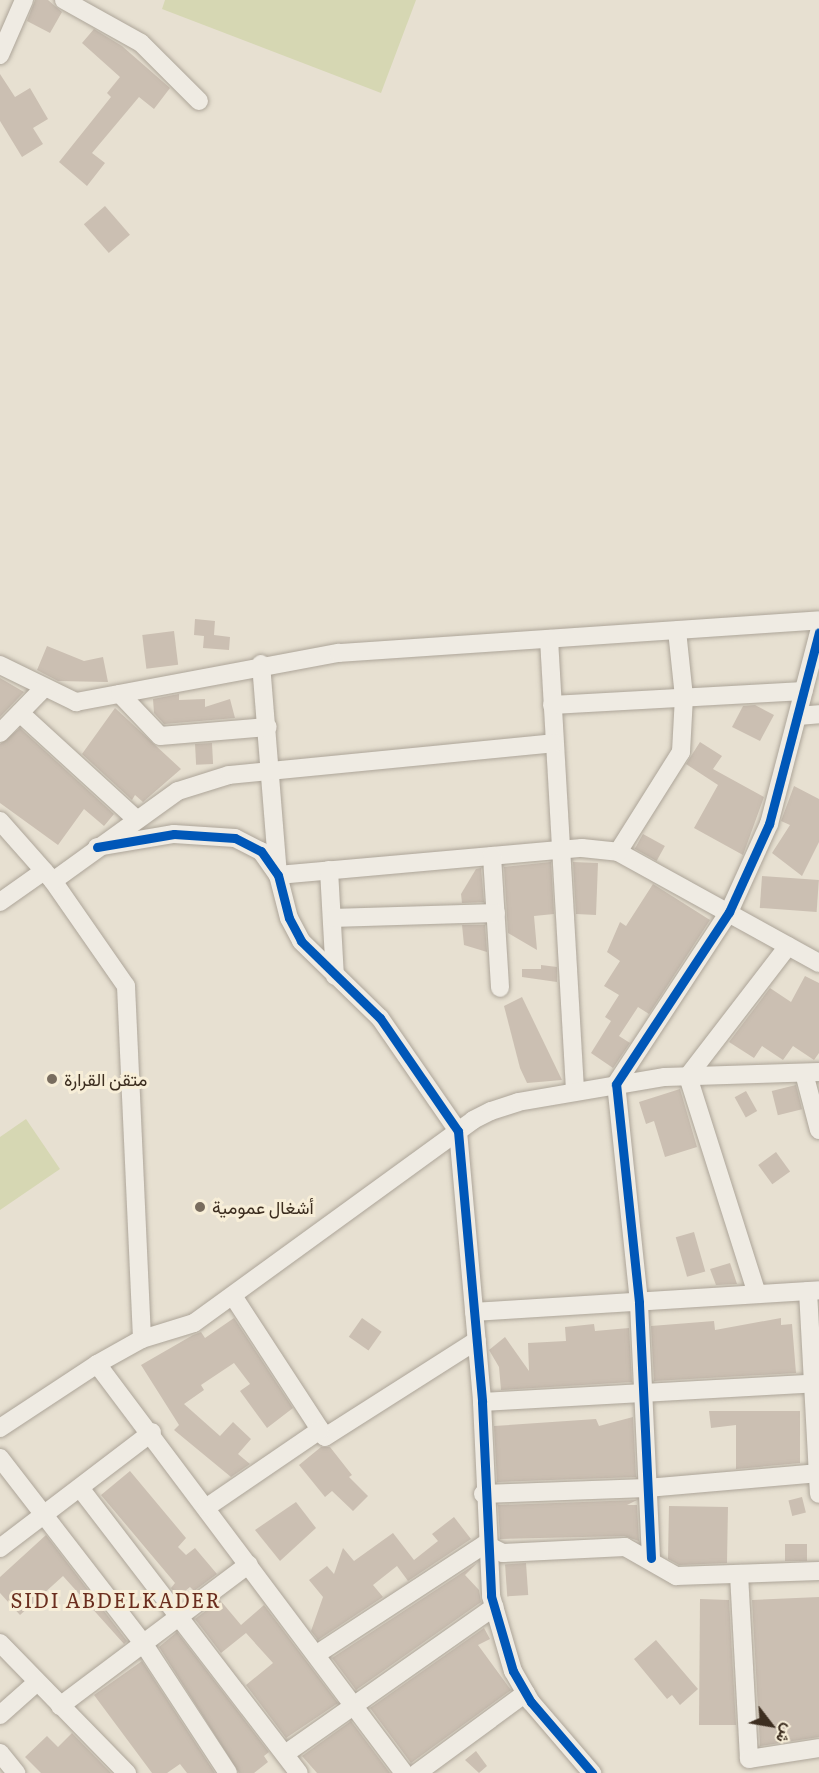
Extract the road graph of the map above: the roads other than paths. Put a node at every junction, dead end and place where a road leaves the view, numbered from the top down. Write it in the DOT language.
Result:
graph roads {
  1 [pos="24,0"];
  2 [pos="64,0"];
  3 [pos="0,55"];
  4 [pos="199,101"];
  5 [pos="819,620"];
  6 [pos="678,630"];
  7 [pos="819,632"];
  8 [pos="549,639"];
  9 [pos="261,664"];
  10 [pos="0,665"];
  11 [pos="43,689"];
  12 [pos="804,691"];
  13 [pos="120,694"];
  14 [pos="684,697"];
  15 [pos="552,705"];
  16 [pos="20,713"];
  17 [pos="819,714"];
  18 [pos="798,716"];
  19 [pos="268,727"];
  20 [pos="0,733"];
  21 [pos="554,743"];
  22 [pos="272,768"];
  23 [pos="136,819"];
  24 [pos="0,821"];
  25 [pos="97,847"];
  26 [pos="562,849"];
  27 [pos="618,852"];
  28 [pos="492,856"];
  29 [pos="328,870"];
  30 [pos="278,875"];
  31 [pos="48,876"];
  32 [pos="5,894"];
  33 [pos="729,912"];
  34 [pos="496,914"];
  35 [pos="332,918"];
  36 [pos="788,946"];
  37 [pos="819,963"];
  38 [pos="335,976"];
  39 [pos="500,988"];
  40 [pos="812,1072"];
  41 [pos="688,1076"];
  42 [pos="616,1084"];
  43 [pos="575,1091"];
  44 [pos="819,1130"];
  45 [pos="458,1131"];
  46 [pos="814,1291"];
  47 [pos="757,1294"];
  48 [pos="233,1296"];
  49 [pos="639,1302"];
  50 [pos="474,1312"];
  51 [pos="142,1339"];
  52 [pos="477,1340"];
  53 [pos="97,1364"];
  54 [pos="816,1383"];
  55 [pos="643,1393"];
  56 [pos="482,1402"];
  57 [pos="0,1428"];
  58 [pos="320,1430"];
  59 [pos="152,1432"];
  60 [pos="0,1458"];
  61 [pos="818,1473"];
  62 [pos="80,1488"];
  63 [pos="648,1488"];
  64 [pos="483,1494"];
  65 [pos="819,1494"];
  66 [pos="207,1507"];
  67 [pos="42,1516"];
  68 [pos="485,1544"];
  69 [pos="0,1548"];
  70 [pos="651,1557"];
  71 [pos="249,1564"];
  72 [pos="819,1571"];
  73 [pos="739,1574"];
  74 [pos="494,1607"];
  75 [pos="182,1617"];
  76 [pos="0,1643"];
  77 [pos="142,1644"];
  78 [pos="317,1654"];
  79 [pos="36,1683"];
  80 [pos="526,1693"];
  81 [pos="354,1705"];
  82 [pos="60,1707"];
  83 [pos="0,1715"];
  84 [pos="819,1748"];
  85 [pos="0,1754"];
  86 [pos="285,1754"];
  87 [pos="425,1771"];
  88 [pos="16,1773"];
  89 [pos="126,1773"];
  90 [pos="228,1773"];
  91 [pos="299,1773"];
  92 [pos="404,1773"];
  93 [pos="592,1773"];
  1 -- 3 [label="street"];
  2 -- 4 [label="street"];
  5 -- 6 [label="street"];
  6 -- 8 [label="street"];
  6 -- 14 [label="street"];
  7 -- 12 [label="street"];
  8 -- 9 [label="street"];
  8 -- 15 [label="street"];
  9 -- 13 [label="street"];
  9 -- 19 [label="street"];
  10 -- 11 [label="street"];
  11 -- 13 [label="street"];
  11 -- 16 [label="street"];
  12 -- 14 [label="street"];
  12 -- 18 [label="street"];
  13 -- 19 [label="street"];
  14 -- 15 [label="street"];
  14 -- 27 [label="street"];
  15 -- 21 [label="street"];
  16 -- 20 [label="street"];
  16 -- 23 [label="street"];
  17 -- 18 [label="street"];
  18 -- 33 [label="street"];
  19 -- 22 [label="street"];
  21 -- 22 [label="street"];
  21 -- 26 [label="street"];
  22 -- 23 [label="street"];
  22 -- 30 [label="street"];
  23 -- 25 [label="street"];
  24 -- 31 [label="street"];
  25 -- 30 [label="street"];
  25 -- 31 [label="street"];
  26 -- 27 [label="street"];
  26 -- 28 [label="street"];
  26 -- 43 [label="street"];
  27 -- 33 [label="street"];
  28 -- 29 [label="street"];
  28 -- 34 [label="street"];
  29 -- 30 [label="street"];
  29 -- 35 [label="street"];
  30 -- 38 [label="street"];
  31 -- 32 [label="street"];
  31 -- 51 [label="street"];
  33 -- 36 [label="street"];
  33 -- 42 [label="street"];
  34 -- 35 [label="street"];
  34 -- 39 [label="street"];
  35 -- 38 [label="street"];
  36 -- 37 [label="street"];
  36 -- 41 [label="street"];
  38 -- 45 [label="street"];
  40 -- 41 [label="street"];
  40 -- 44 [label="street"];
  41 -- 42 [label="street"];
  41 -- 47 [label="street"];
  42 -- 43 [label="street"];
  42 -- 49 [label="street"];
  43 -- 45 [label="street"];
  45 -- 48 [label="street"];
  45 -- 50 [label="street"];
  46 -- 47 [label="street"];
  46 -- 54 [label="street"];
  47 -- 49 [label="street"];
  48 -- 51 [label="street"];
  48 -- 58 [label="street"];
  49 -- 50 [label="street"];
  49 -- 55 [label="street"];
  50 -- 52 [label="street"];
  51 -- 53 [label="street"];
  52 -- 56 [label="street"];
  52 -- 58 [label="street"];
  53 -- 57 [label="street"];
  53 -- 59 [label="street"];
  54 -- 55 [label="street"];
  54 -- 61 [label="street"];
  55 -- 56 [label="street"];
  55 -- 63 [label="street"];
  56 -- 64 [label="street"];
  58 -- 66 [label="street"];
  59 -- 62 [label="street"];
  59 -- 66 [label="street"];
  60 -- 67 [label="street"];
  61 -- 63 [label="street"];
  61 -- 65 [label="street"];
  62 -- 67 [label="street"];
  62 -- 75 [label="street"];
  63 -- 64 [label="street"];
  63 -- 70 [label="street"];
  64 -- 68 [label="street"];
  66 -- 71 [label="street"];
  67 -- 69 [label="street"];
  67 -- 77 [label="street"];
  68 -- 70 [label="street"];
  68 -- 74 [label="street"];
  68 -- 78 [label="street"];
  70 -- 73 [label="street"];
  71 -- 75 [label="street"];
  71 -- 78 [label="street"];
  72 -- 73 [label="street"];
  73 -- 84 [label="street"];
  74 -- 80 [label="street"];
  74 -- 81 [label="street"];
  75 -- 77 [label="street"];
  75 -- 86 [label="street"];
  76 -- 79 [label="street"];
  77 -- 82 [label="street"];
  77 -- 90 [label="street"];
  78 -- 81 [label="street"];
  79 -- 82 [label="street"];
  79 -- 83 [label="street"];
  80 -- 87 [label="street"];
  80 -- 93 [label="street"];
  81 -- 86 [label="street"];
  81 -- 92 [label="street"];
  82 -- 89 [label="street"];
  85 -- 88 [label="street"];
  86 -- 91 [label="street"];
}
